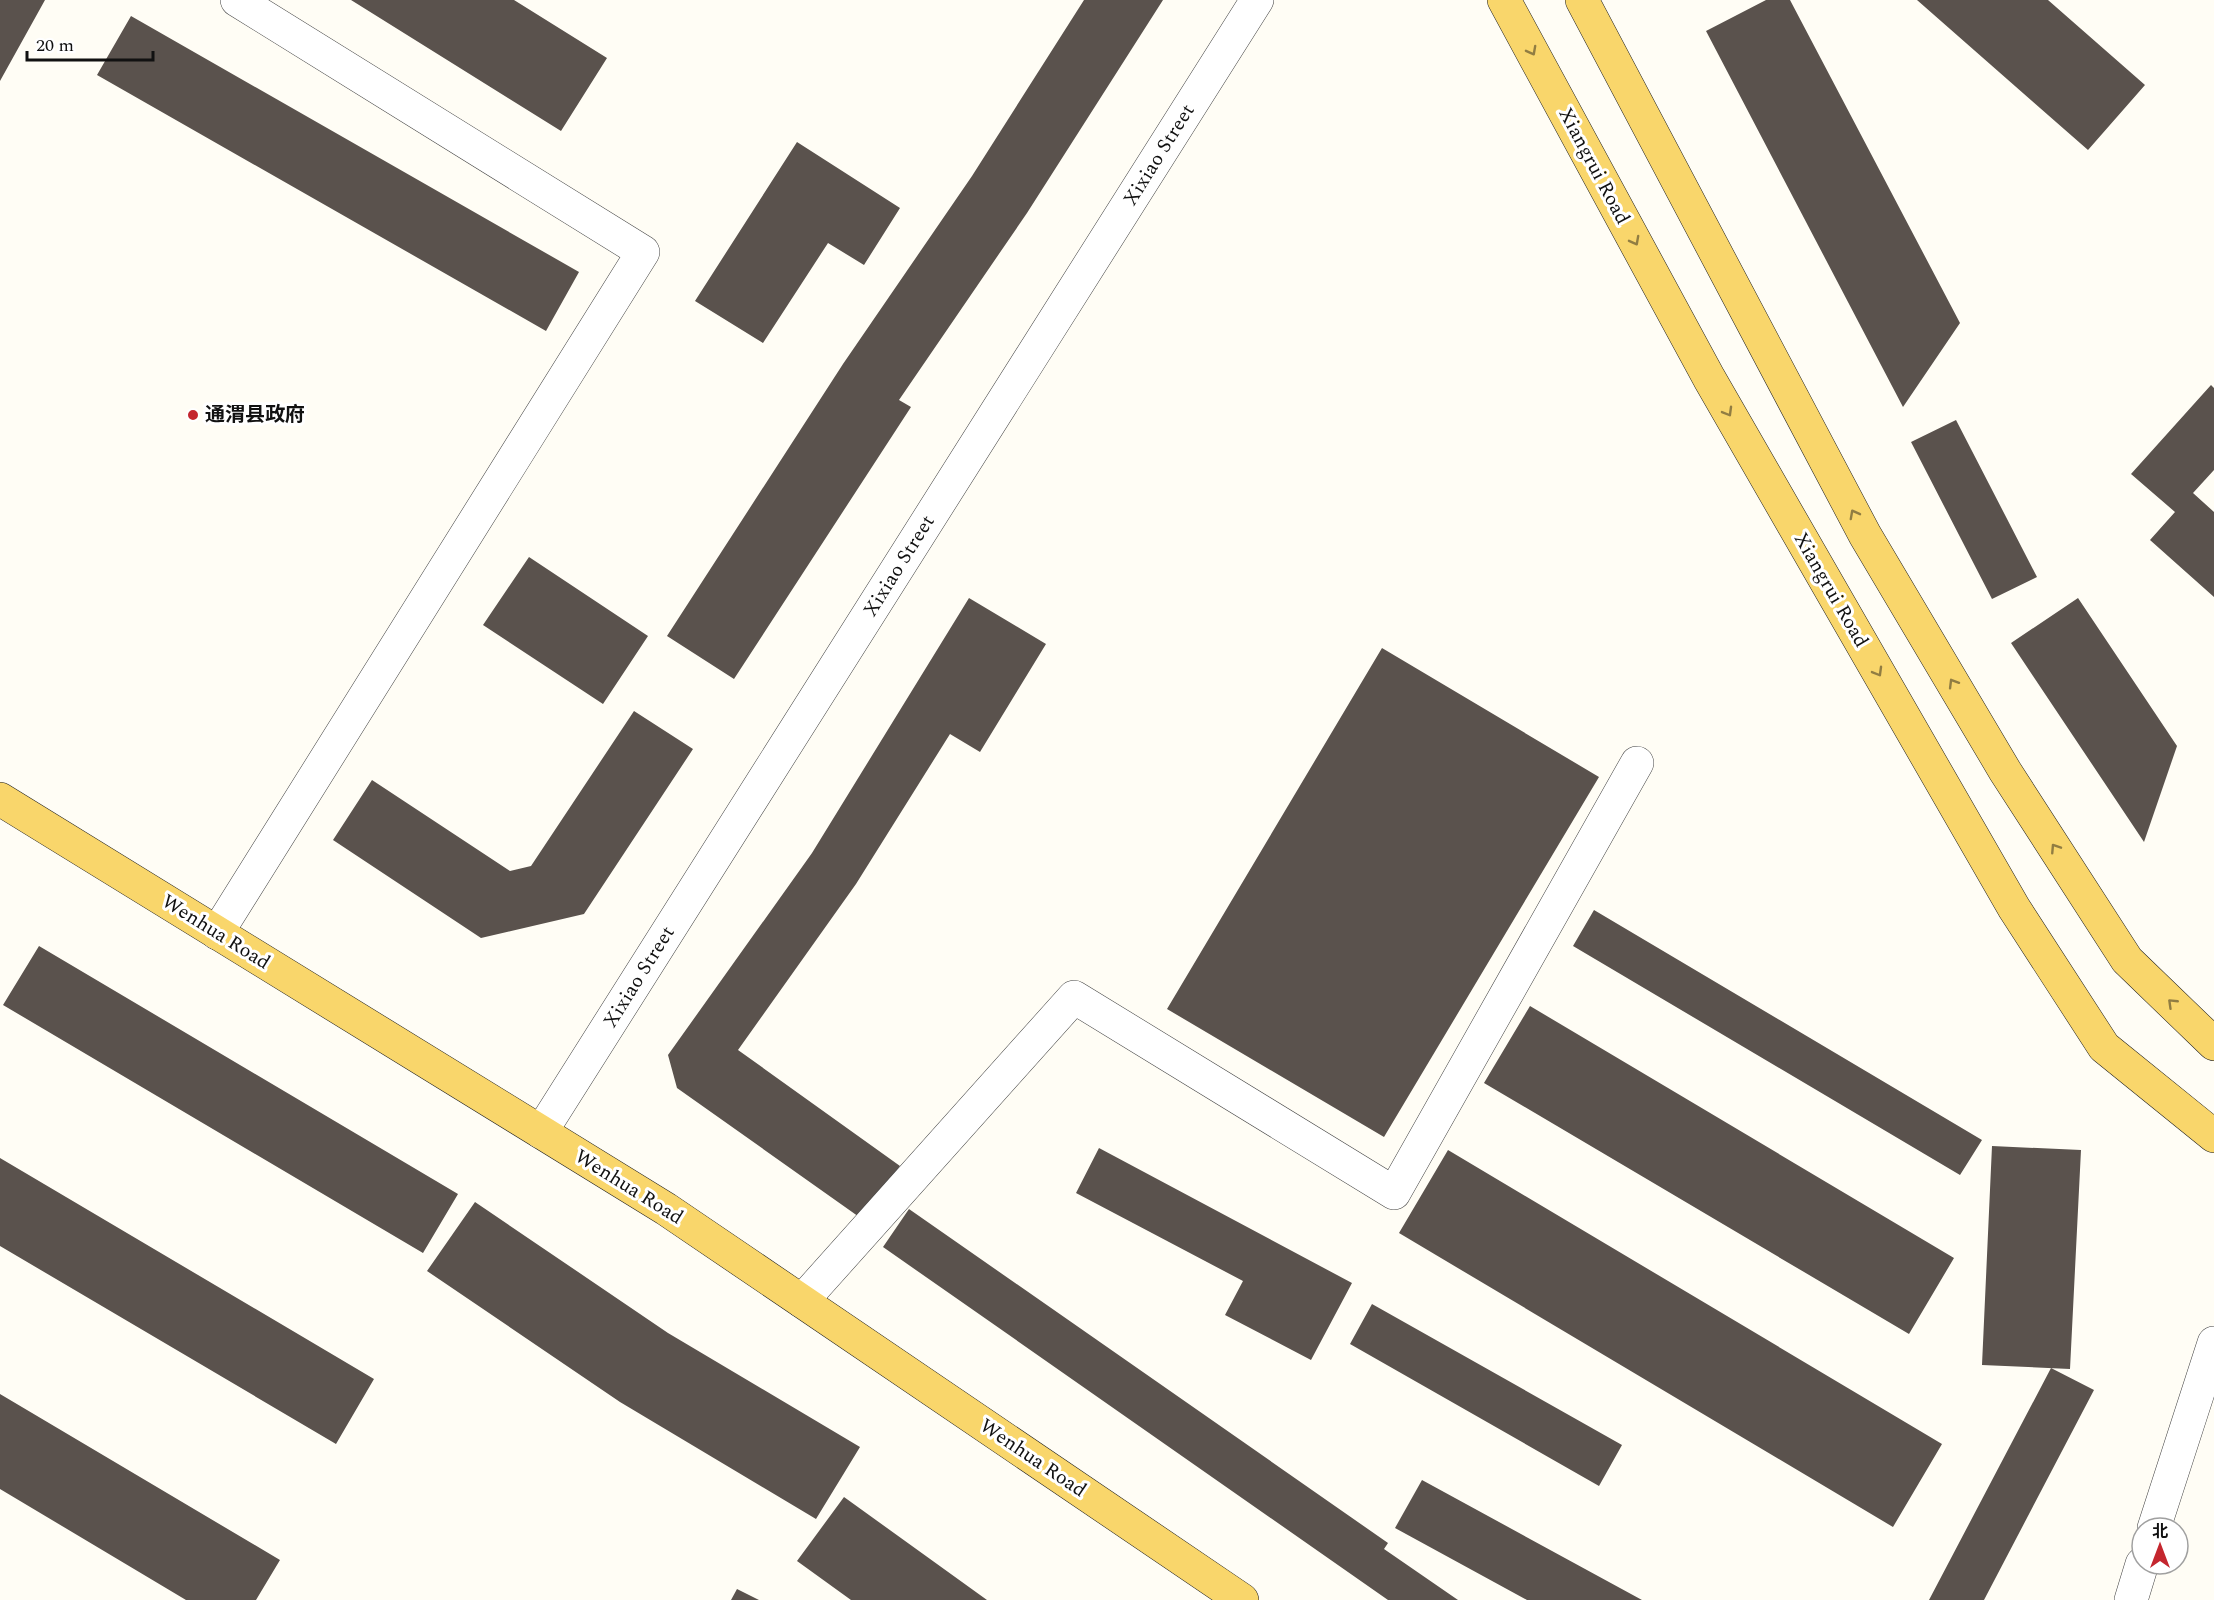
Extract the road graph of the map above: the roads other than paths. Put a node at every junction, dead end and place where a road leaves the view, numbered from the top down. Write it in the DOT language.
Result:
graph roads {
  1 [pos="237,0"];
  2 [pos="1257,0"];
  3 [pos="1504,0"];
  4 [pos="1582,0"];
  5 [pos="1637,763"];
  6 [pos="0,799"];
  7 [pos="217,933"];
  8 [pos="2214,1044"];
  9 [pos="541,1132"];
  10 [pos="2214,1136"];
  11 [pos="802,1301"];
  12 [pos="2214,1343"];
  13 [pos="2158,1516"];
  14 [pos="2138,1576"];
  15 [pos="1242,1600"];
  16 [pos="2131,1600"];
  1 -- 7 [label="street"];
  2 -- 9 [label="street, Xixiao Street"];
  3 -- 10 [label="main road, Xiangrui Road, one-way"];
  8 -- 4 [label="main road, one-way"];
  5 -- 11 [label="street"];
  6 -- 7 [label="main road, Wenhua Road"];
  7 -- 9 [label="main road, Wenhua Road"];
  9 -- 11 [label="main road, Wenhua Road"];
  11 -- 15 [label="main road, Wenhua Road"];
  12 -- 13 [label="street"];
  14 -- 16 [label="street"];
}
